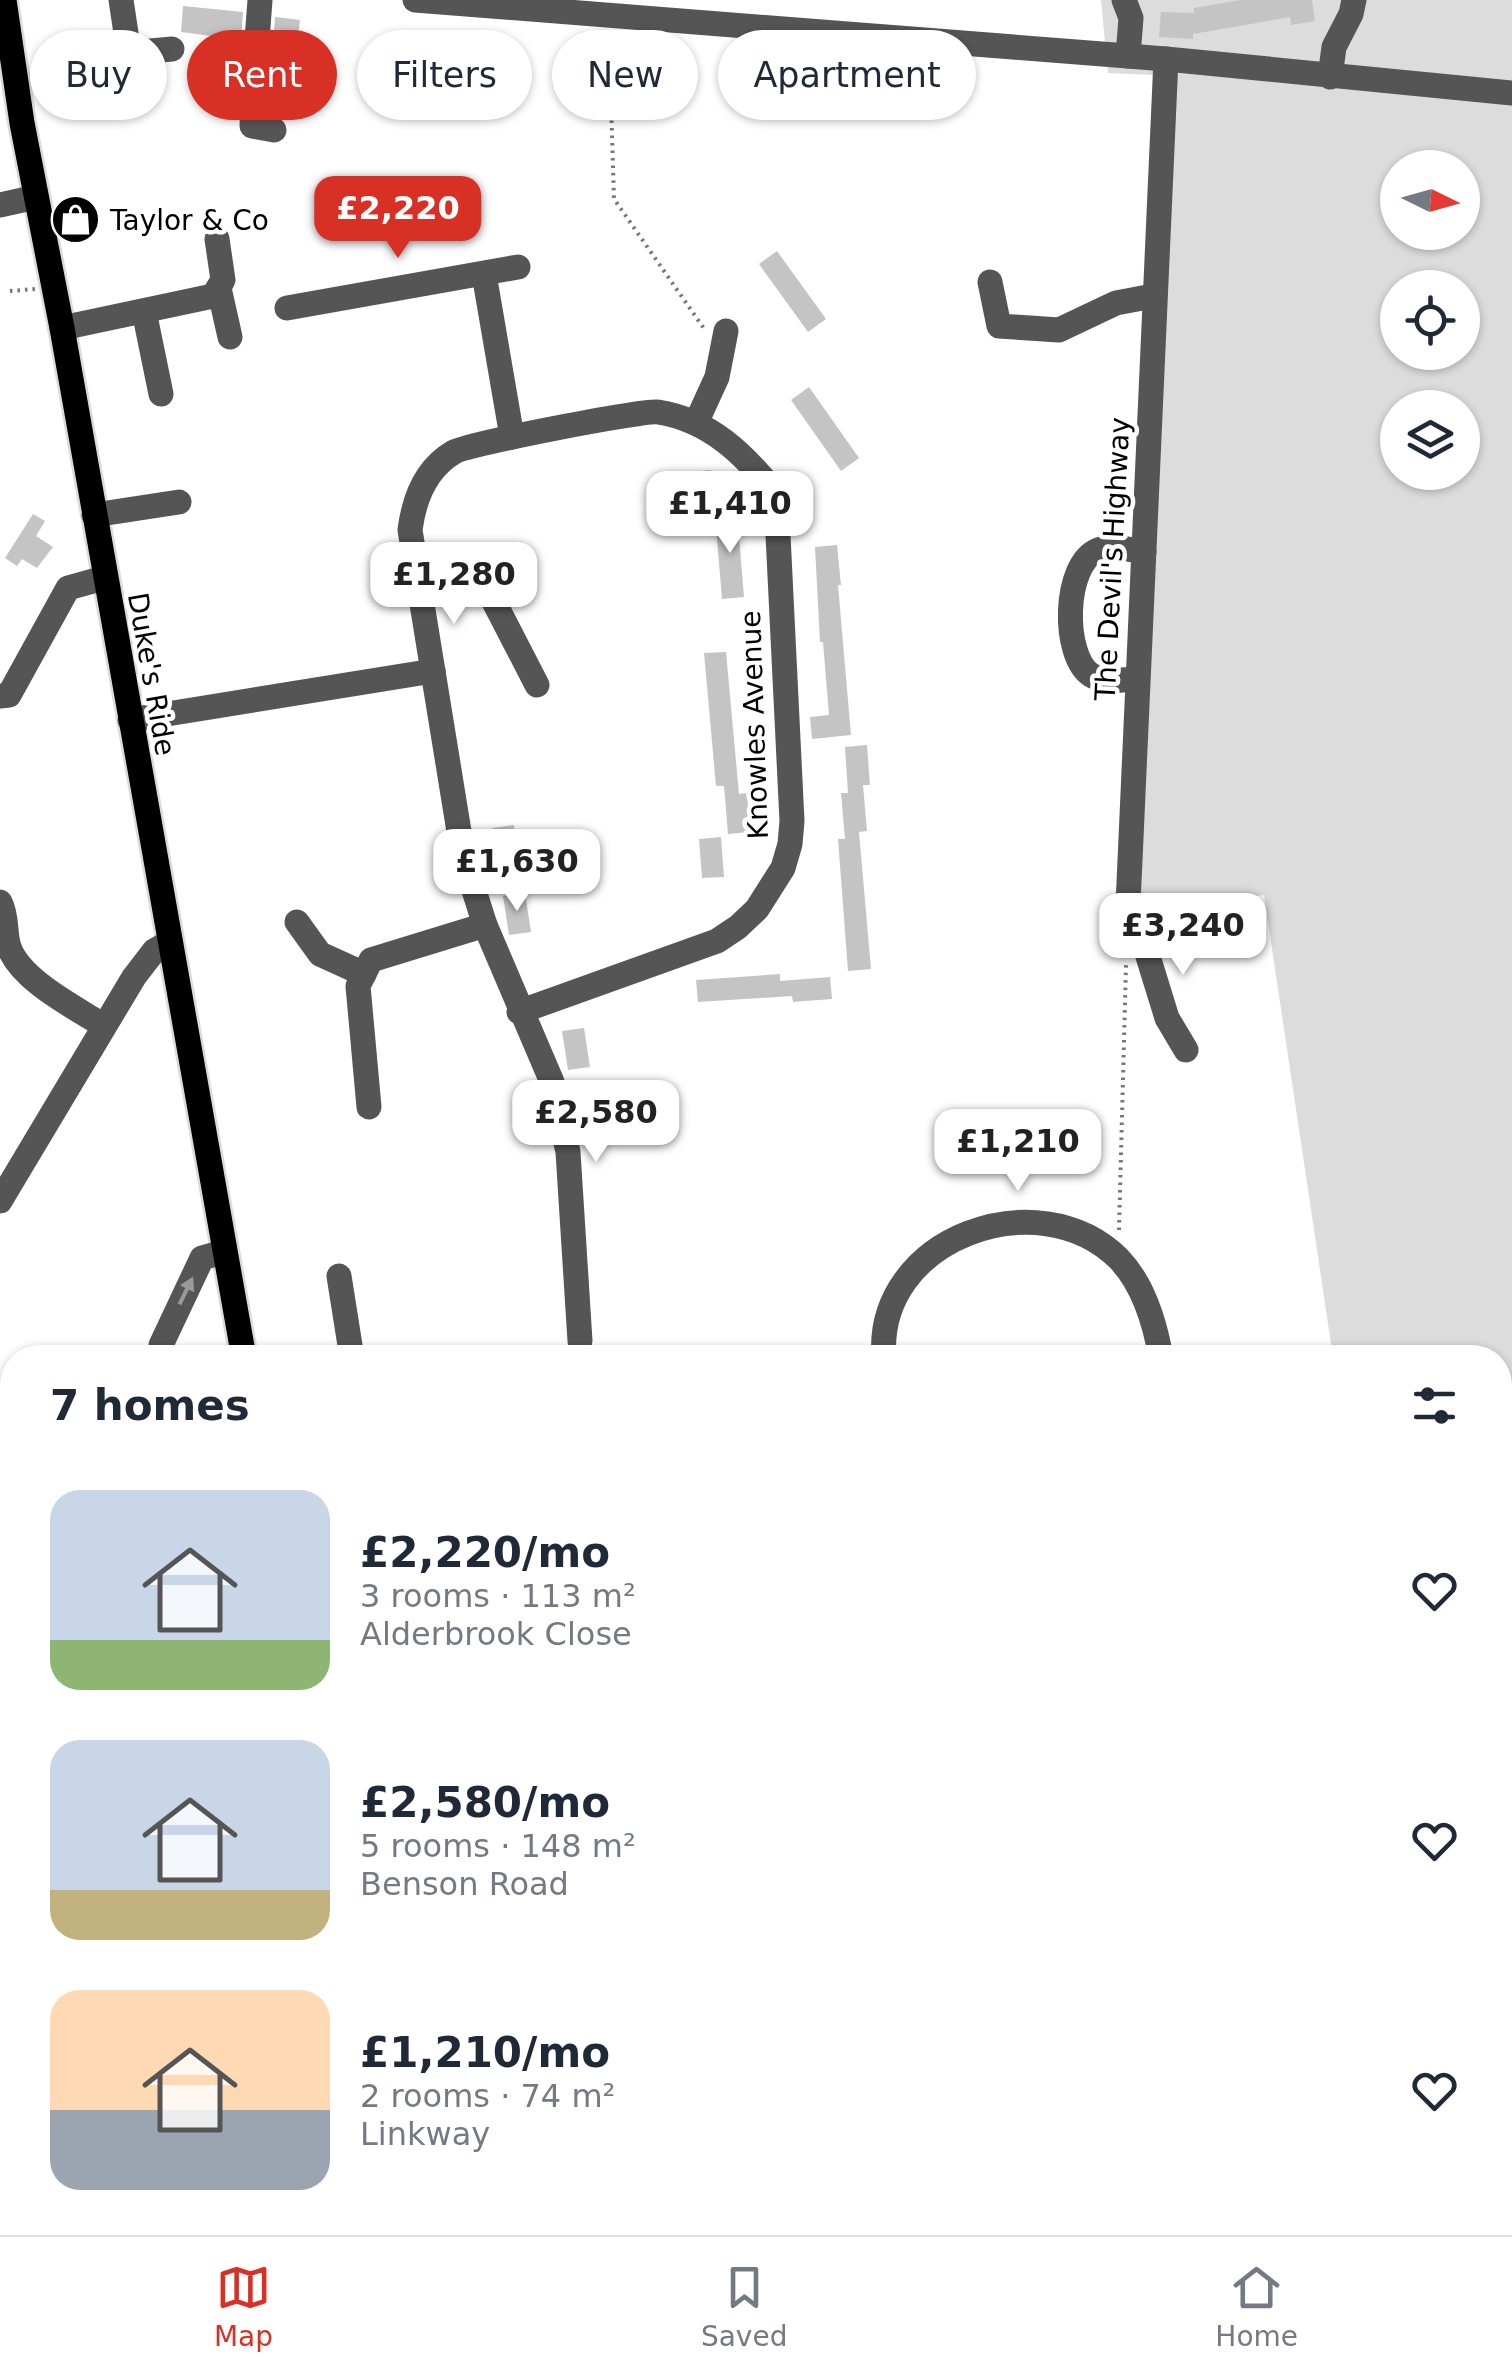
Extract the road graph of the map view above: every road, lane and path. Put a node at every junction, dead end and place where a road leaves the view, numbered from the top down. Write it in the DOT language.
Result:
graph roads {
  1 [pos="121,0"];
  2 [pos="260,0"];
  3 [pos="415,0"];
  4 [pos="1124,0"];
  5 [pos="1354,0"];
  6 [pos="4,11"];
  7 [pos="689,11"];
  8 [pos="608,16"];
  9 [pos="258,30"];
  10 [pos="172,49"];
  11 [pos="1128,56"];
  12 [pos="1166,59"];
  13 [pos="1330,77"];
  14 [pos="1512,93"];
  15 [pos="262,120"];
  16 [pos="263,128"];
  17 [pos="36,197"];
  18 [pos="0,204"];
  19 [pos="216,239"];
  20 [pos="518,267"];
  21 [pos="484,274"];
  22 [pos="990,282"];
  23 [pos="219,288"];
  24 [pos="38,289"];
  25 [pos="10,291"];
  26 [pos="1154,296"];
  27 [pos="287,308"];
  28 [pos="144,310"];
  29 [pos="62,328"];
  30 [pos="230,338"];
  31 [pos="724,343"];
  32 [pos="161,394"];
  33 [pos="696,424"];
  34 [pos="512,437"];
  35 [pos="179,502"];
  36 [pos="94,516"];
  37 [pos="1144,552"];
  38 [pos="104,578"];
  39 [pos="420,588"];
  40 [pos="433,671"];
  41 [pos="1137,679"];
  42 [pos="537,685"];
  43 [pos="0,696"];
  44 [pos="130,720"];
  45 [pos="0,902"];
  46 [pos="297,922"];
  47 [pos="485,926"];
  48 [pos="1136,937"];
  49 [pos="170,942"];
  50 [pos="364,974"];
  51 [pos="519,1012"];
  52 [pos="104,1026"];
  53 [pos="1186,1050"];
  54 [pos="369,1107"];
  55 [pos="0,1200"];
  56 [pos="223,1252"];
  57 [pos="1118,1258"];
  58 [pos="338,1276"];
  59 [pos="580,1341"];
  60 [pos="162,1345"];
  61 [pos="241,1345"];
  62 [pos="348,1345"];
  63 [pos="886,1345"];
  64 [pos="1158,1345"];
  1 -- 10 [label="street"];
  2 -- 9 [label="street"];
  3 -- 8 [label="street"];
  4 -- 11 [label="street"];
  5 -- 13 [label="street"];
  6 -- 17 [label="main road, Duke's Ride"];
  7 -- 8 [label="street"];
  7 -- 11 [label="street"];
  8 -- 31 [label="path"];
  11 -- 12 [label="street"];
  12 -- 13 [label="street"];
  12 -- 26 [label="street, The Devil's Highway"];
  13 -- 14 [label="street"];
  15 -- 16 [label="street"];
  17 -- 18 [label="street"];
  17 -- 29 [label="main road, Duke's Ride"];
  19 -- 23 [label="street"];
  20 -- 21 [label="street"];
  21 -- 27 [label="street"];
  21 -- 34 [label="street"];
  22 -- 26 [label="street"];
  23 -- 28 [label="street"];
  23 -- 30 [label="street"];
  24 -- 25 [label="path"];
  26 -- 37 [label="street, The Devil's Highway"];
  28 -- 29 [label="street"];
  28 -- 32 [label="street"];
  29 -- 36 [label="main road, Duke's Ride"];
  31 -- 33 [label="street"];
  33 -- 34 [label="street, Knowles Avenue"];
  33 -- 51 [label="street, Knowles Avenue"];
  34 -- 39 [label="street, Knowles Avenue"];
  35 -- 36 [label="street"];
  36 -- 38 [label="main road, Duke's Ride"];
  37 -- 41 [label="street, The Devil's Highway"];
  37 -- 41 [label="street"];
  38 -- 43 [label="street"];
  38 -- 44 [label="main road, Duke's Ride"];
  39 -- 40 [label="street, Knowles Avenue"];
  39 -- 42 [label="street"];
  40 -- 44 [label="street"];
  40 -- 47 [label="street, Knowles Avenue"];
  41 -- 48 [label="street, The Devil's Highway"];
  44 -- 49 [label="main road, Duke's Ride"];
  45 -- 52 [label="street"];
  46 -- 50 [label="street"];
  47 -- 50 [label="street"];
  47 -- 51 [label="street, Knowles Avenue"];
  48 -- 53 [label="street, The Devil's Highway"];
  48 -- 57 [label="path"];
  49 -- 52 [label="street"];
  49 -- 56 [label="main road, Duke's Ride"];
  50 -- 54 [label="street"];
  51 -- 59 [label="street"];
  52 -- 55 [label="street"];
  60 -- 56 [label="street, one-way"];
  56 -- 61 [label="main road, Duke's Ride"];
  57 -- 63 [label="street"];
  57 -- 64 [label="street"];
  58 -- 62 [label="street"];
}
